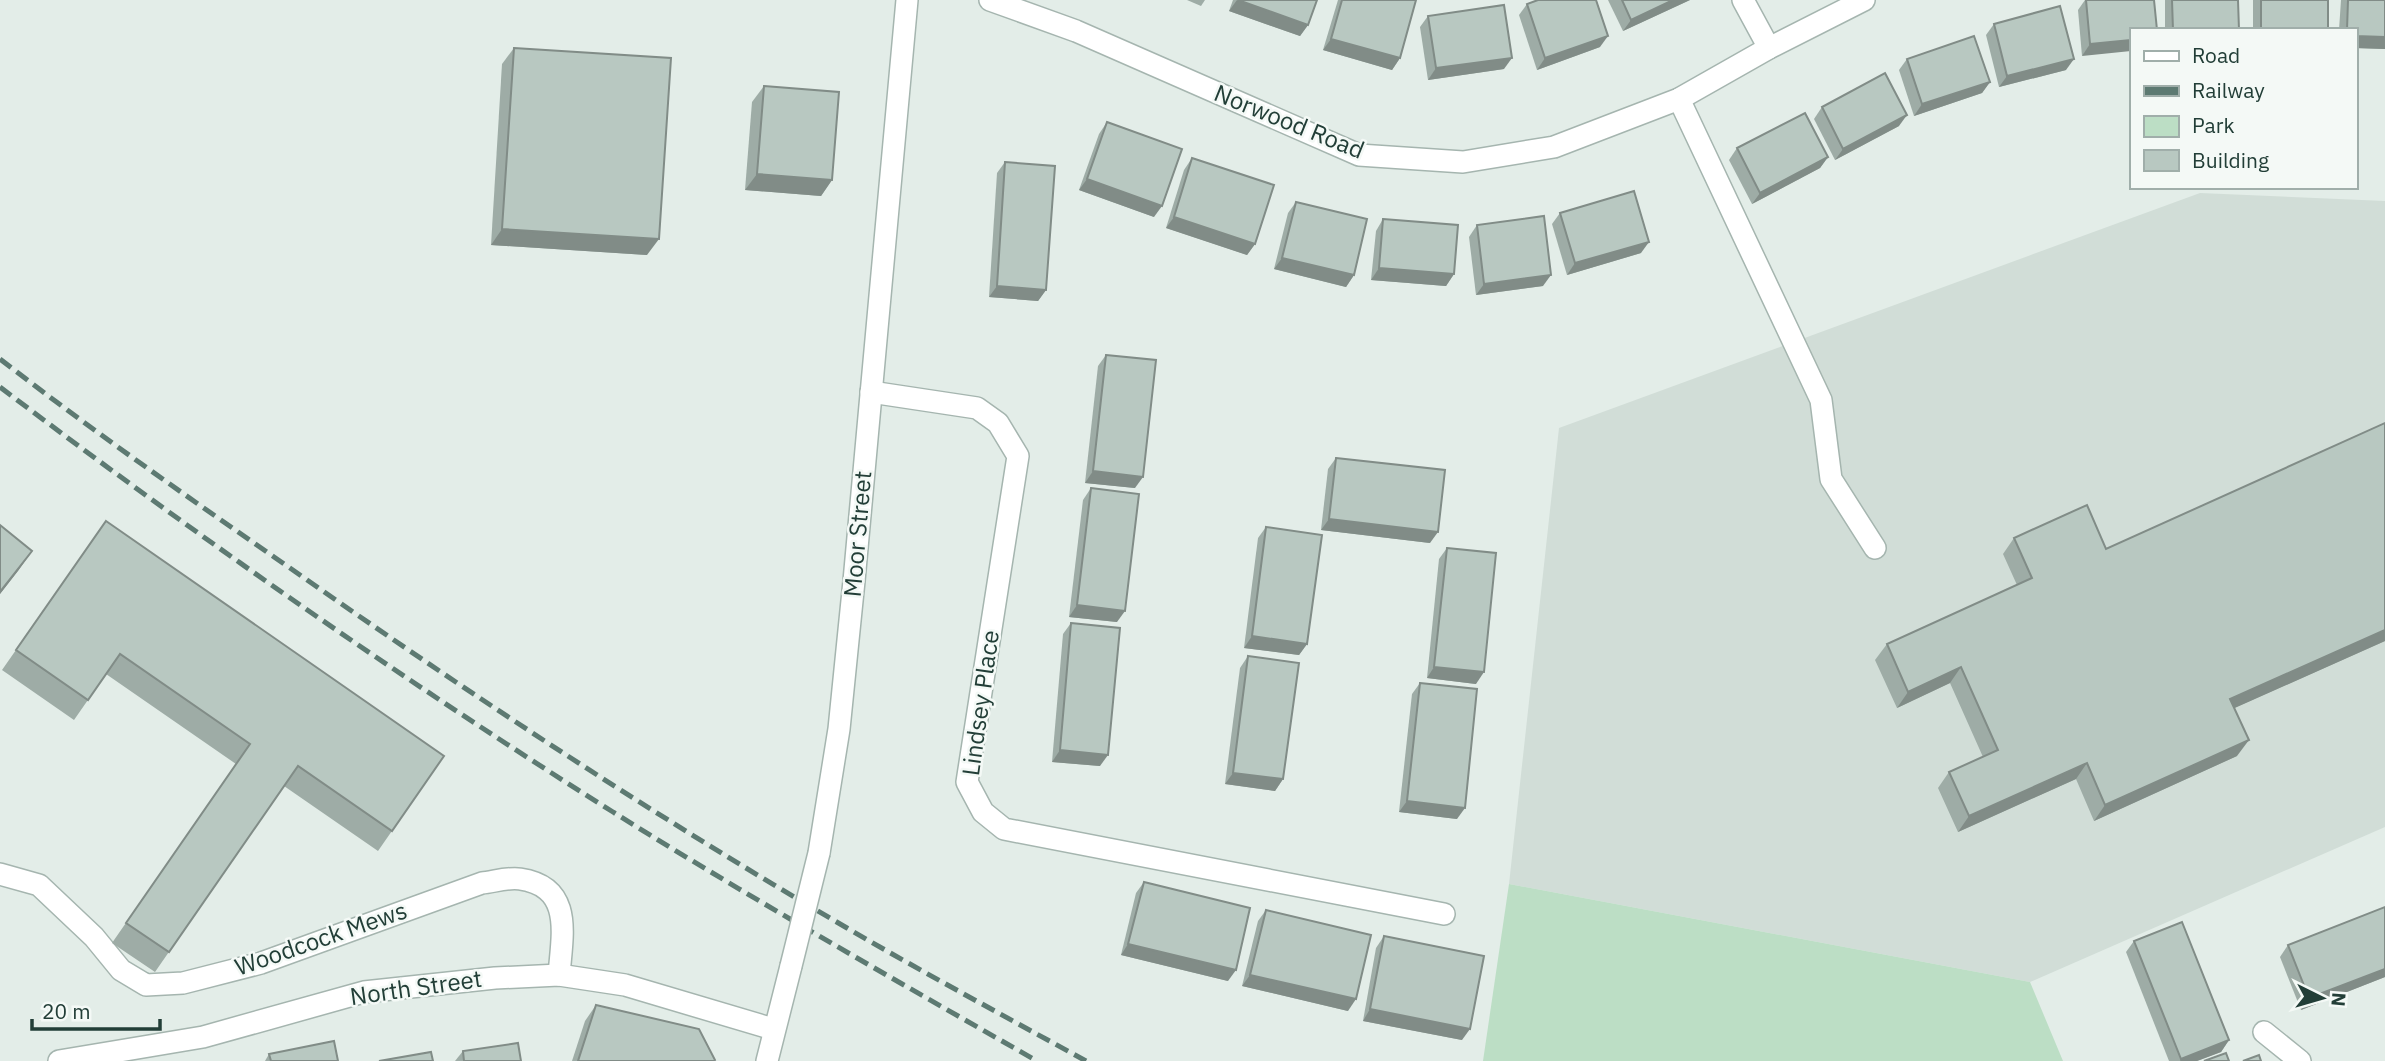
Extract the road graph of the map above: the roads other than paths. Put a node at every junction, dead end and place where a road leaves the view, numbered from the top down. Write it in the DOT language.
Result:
graph roads {
  1 [pos="907,0"];
  2 [pos="990,0"];
  3 [pos="1743,0"];
  4 [pos="1864,0"];
  5 [pos="1769,48"];
  6 [pos="1679,99"];
  7 [pos="871,392"];
  8 [pos="1875,548"];
  9 [pos="0,874"];
  10 [pos="1444,914"];
  11 [pos="559,975"];
  12 [pos="773,1029"];
  13 [pos="2264,1032"];
  14 [pos="59,1061"];
  15 [pos="767,1061"];
  16 [pos="2300,1061"];
  1 -- 7 [label="street, Moor Street"];
  2 -- 6 [label="street, Norwood Road"];
  3 -- 5 [label="street"];
  4 -- 5 [label="street, Norwood Road"];
  5 -- 6 [label="street, Norwood Road"];
  6 -- 8 [label="street"];
  7 -- 10 [label="street, Lindsey Place"];
  7 -- 12 [label="street, Moor Street, bridge"];
  9 -- 11 [label="street, Woodcock Mews"];
  11 -- 12 [label="street, North Street"];
  11 -- 14 [label="street, North Street"];
  12 -- 15 [label="street, Moor Street"];
  13 -- 16 [label="street"];
}
